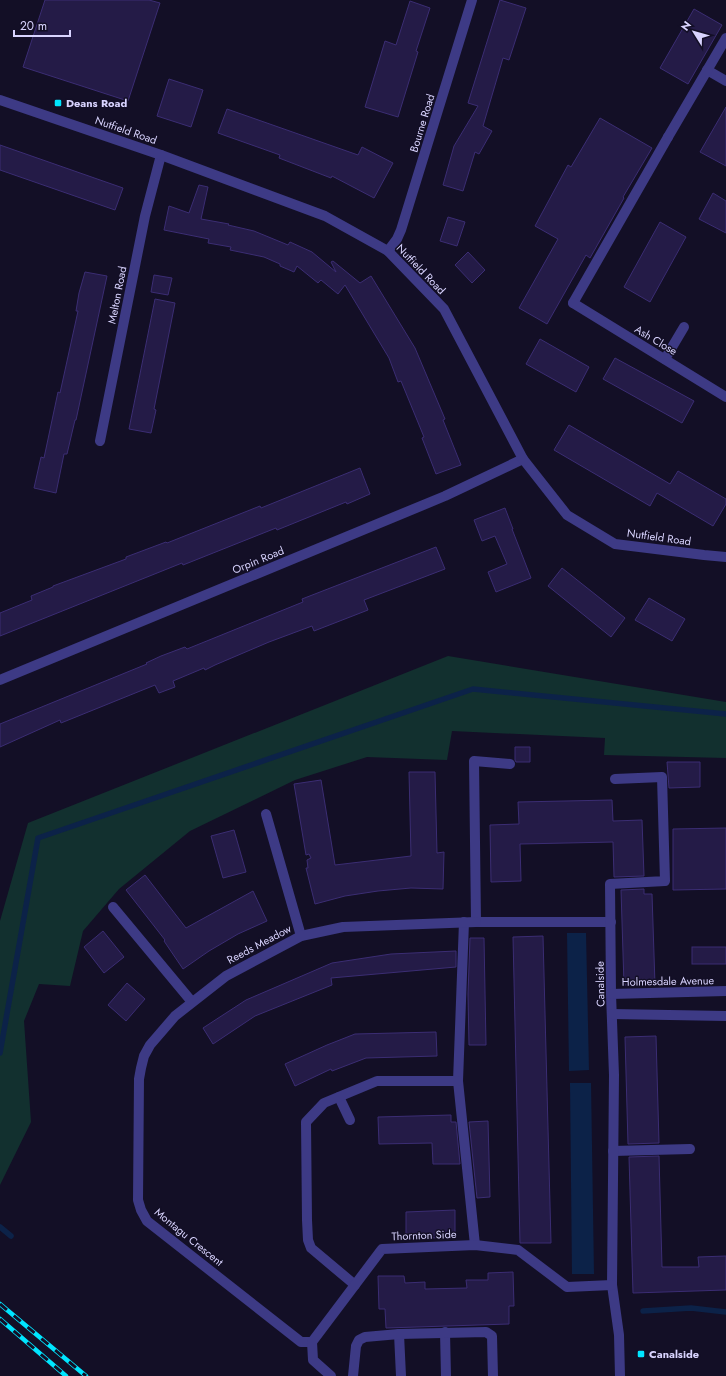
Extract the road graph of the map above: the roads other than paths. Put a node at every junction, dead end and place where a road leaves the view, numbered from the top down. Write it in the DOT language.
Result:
graph roads {
  1 [pos="472,0"];
  2 [pos="726,38"];
  3 [pos="707,70"];
  4 [pos="726,81"];
  5 [pos="0,100"];
  6 [pos="161,155"];
  7 [pos="388,251"];
  8 [pos="684,327"];
  9 [pos="665,360"];
  10 [pos="726,397"];
  11 [pos="100,440"];
  12 [pos="524,459"];
  13 [pos="726,557"];
  14 [pos="0,680"];
  15 [pos="510,764"];
  16 [pos="615,779"];
  17 [pos="266,814"];
  18 [pos="113,907"];
  19 [pos="464,922"];
  20 [pos="476,922"];
  21 [pos="611,922"];
  22 [pos="301,936"];
  23 [pos="726,991"];
  24 [pos="612,994"];
  25 [pos="192,1002"];
  26 [pos="612,1014"];
  27 [pos="175,1016"];
  28 [pos="726,1016"];
  29 [pos="458,1082"];
  30 [pos="340,1097"];
  31 [pos="350,1120"];
  32 [pos="690,1149"];
  33 [pos="613,1152"];
  34 [pos="475,1245"];
  35 [pos="355,1285"];
  36 [pos="612,1285"];
  37 [pos="445,1332"];
  38 [pos="399,1334"];
  39 [pos="312,1342"];
  40 [pos="331,1376"];
  41 [pos="353,1376"];
  42 [pos="401,1376"];
  43 [pos="446,1376"];
  44 [pos="493,1376"];
  45 [pos="620,1376"];
  1 -- 7 [label="street, Bourne Road"];
  2 -- 3 [label="street"];
  3 -- 4 [label="street"];
  3 -- 9 [label="street, Ash Close"];
  5 -- 6 [label="street, Nutfield Road"];
  6 -- 7 [label="street, Nutfield Road"];
  6 -- 11 [label="street, Melton Road"];
  7 -- 12 [label="street, Nutfield Road"];
  8 -- 9 [label="street"];
  9 -- 10 [label="street, Ash Close"];
  12 -- 13 [label="street, Nutfield Road"];
  12 -- 14 [label="street, Orpin Road"];
  15 -- 20 [label="street"];
  16 -- 21 [label="street, Canalside"];
  17 -- 22 [label="street"];
  18 -- 25 [label="street"];
  19 -- 20 [label="street, Reeds Meadow"];
  19 -- 22 [label="street, Reeds Meadow"];
  19 -- 29 [label="street"];
  20 -- 21 [label="street"];
  21 -- 24 [label="street, Canalside"];
  22 -- 25 [label="street, Reeds Meadow"];
  23 -- 24 [label="street, Holmesdale Avenue"];
  24 -- 26 [label="street, Canalside"];
  25 -- 27 [label="street, Reeds Meadow"];
  26 -- 28 [label="street"];
  26 -- 33 [label="street, Canalside"];
  27 -- 39 [label="street, Montagu Crescent"];
  29 -- 30 [label="street"];
  29 -- 34 [label="street"];
  30 -- 31 [label="street"];
  30 -- 35 [label="street"];
  32 -- 33 [label="street"];
  33 -- 36 [label="street, Canalside"];
  34 -- 35 [label="street, Thornton Side"];
  34 -- 36 [label="street, Thornton Side"];
  35 -- 39 [label="street, Thornton Side"];
  36 -- 45 [label="street, Canalside"];
  37 -- 38 [label="street"];
  37 -- 43 [label="street"];
  37 -- 44 [label="street"];
  38 -- 41 [label="street"];
  38 -- 42 [label="street"];
  39 -- 40 [label="street"];
}
